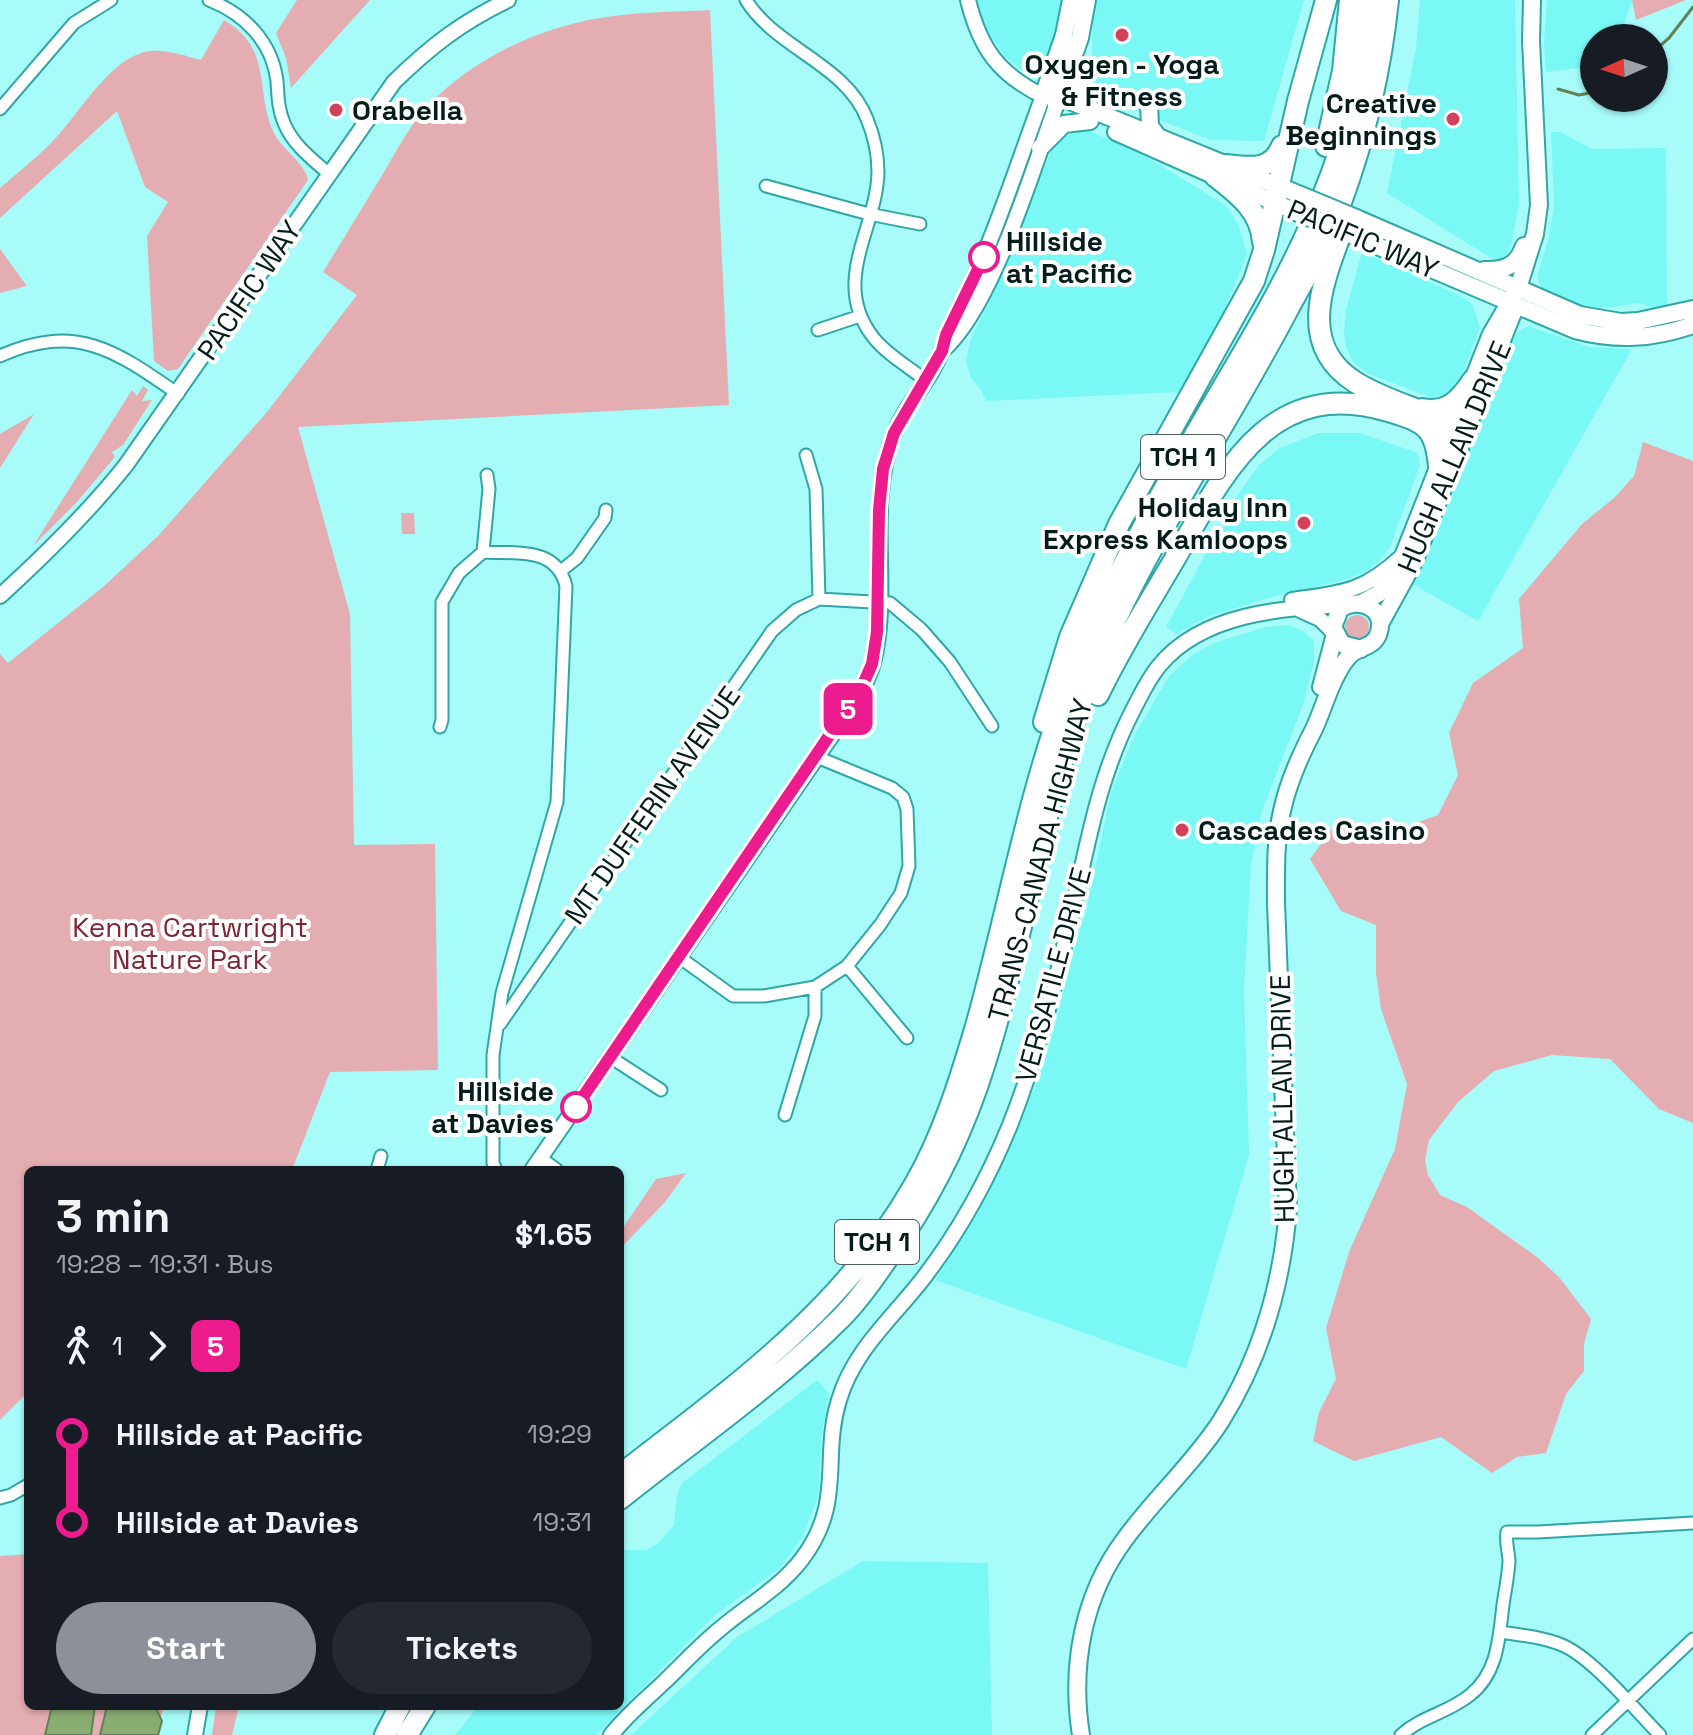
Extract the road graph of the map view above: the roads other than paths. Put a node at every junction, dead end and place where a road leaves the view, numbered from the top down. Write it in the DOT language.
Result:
graph roads {
  1 [pos="111,0"];
  2 [pos="209,0"];
  3 [pos="508,0"];
  4 [pos="746,0"];
  5 [pos="968,0"];
  6 [pos="1071,0"];
  7 [pos="1087,0"];
  8 [pos="1326,0"];
  9 [pos="1350,0"];
  10 [pos="1368,0"];
  11 [pos="1388,0"];
  12 [pos="1532,0"];
  13 [pos="1074,56"];
  14 [pos="1053,100"];
  15 [pos="1298,101"];
  16 [pos="0,109"];
  17 [pos="1091,116"];
  18 [pos="1123,123"];
  19 [pos="1159,138"];
  20 [pos="1040,148"];
  21 [pos="1221,170"];
  22 [pos="329,174"];
  23 [pos="766,186"];
  24 [pos="1276,194"];
  25 [pos="1539,205"];
  26 [pos="869,214"];
  27 [pos="920,224"];
  28 [pos="1353,226"];
  29 [pos="1264,250"];
  30 [pos="1476,278"];
  31 [pos="1518,288"];
  32 [pos="1512,304"];
  33 [pos="1693,309"];
  34 [pos="860,316"];
  35 [pos="1673,323"];
  36 [pos="1693,325"];
  37 [pos="818,330"];
  38 [pos="1491,334"];
  39 [pos="942,351"];
  40 [pos="0,356"];
  41 [pos="1240,359"];
  42 [pos="925,380"];
  43 [pos="1473,380"];
  44 [pos="178,394"];
  45 [pos="1414,407"];
  46 [pos="1455,441"];
  47 [pos="806,455"];
  48 [pos="1439,467"];
  49 [pos="487,475"];
  50 [pos="606,510"];
  51 [pos="483,552"];
  52 [pos="1404,555"];
  53 [pos="562,570"];
  54 [pos="0,596"];
  55 [pos="819,599"];
  56 [pos="878,602"];
  57 [pos="1353,604"];
  58 [pos="1292,608"];
  59 [pos="1269,611"];
  60 [pos="1380,624"];
  61 [pos="1334,633"];
  62 [pos="1361,649"];
  63 [pos="992,726"];
  64 [pos="440,727"];
  65 [pos="1304,746"];
  66 [pos="817,757"];
  67 [pos="1049,813"];
  68 [pos="1019,855"];
  69 [pos="679,957"];
  70 [pos="847,966"];
  71 [pos="815,987"];
  72 [pos="499,1025"];
  73 [pos="907,1038"];
  74 [pos="610,1057"];
  75 [pos="661,1090"];
  76 [pos="785,1115"];
  77 [pos="381,1156"];
  78 [pos="536,1164"];
  79 [pos="378,1166"];
  80 [pos="494,1166"];
  81 [pos="624,1472"];
  82 [pos="24,1487"];
  83 [pos="624,1496"];
  84 [pos="0,1498"];
  85 [pos="1693,1523"];
  86 [pos="1500,1632"];
  87 [pos="1693,1639"];
  88 [pos="1627,1702"];
  89 [pos="199,1710"];
  90 [pos="423,1710"];
  91 [pos="431,1710"];
  92 [pos="397,1711"];
  93 [pos="195,1735"];
  94 [pos="383,1735"];
  95 [pos="407,1735"];
  96 [pos="421,1735"];
  97 [pos="611,1735"];
  98 [pos="1081,1735"];
  99 [pos="1401,1735"];
  100 [pos="1592,1735"];
  101 [pos="1660,1735"];
  1 -- 16 [label="street"];
  2 -- 22 [label="street"];
  3 -- 22 [label="street, PACIFIC WAY"];
  4 -- 26 [label="street"];
  5 -- 14 [label="street, PACIFIC WAY"];
  6 -- 14 [label="main road"];
  7 -- 13 [label="main road"];
  8 -- 15 [label="highway"];
  9 -- 41 [label="highway"];
  10 -- 41 [label="highway, TRANS-CANADA HIGHWAY / TCH 1"];
  11 -- 45 [label="highway"];
  11 -- 67 [label="highway, TRANS-CANADA HIGHWAY / TCH 1"];
  12 -- 25 [label="main road, HUGH ALLAN DRIVE"];
  13 -- 14 [label="main road"];
  13 -- 17 [label="main road"];
  14 -- 17 [label="main road, PACIFIC WAY"];
  14 -- 20 [label="street"];
  14 -- 39 [label="street"];
  15 -- 21 [label="highway"];
  15 -- 24 [label="highway"];
  17 -- 18 [label="main road, PACIFIC WAY"];
  17 -- 20 [label="main road"];
  17 -- 21 [label="main road, PACIFIC WAY"];
  18 -- 19 [label="main road, PACIFIC WAY"];
  18 -- 19 [label="main road"];
  19 -- 21 [label="main road, PACIFIC WAY"];
  20 -- 39 [label="street"];
  21 -- 24 [label="main road, PACIFIC WAY"];
  21 -- 29 [label="highway"];
  22 -- 44 [label="street, PACIFIC WAY"];
  23 -- 26 [label="street"];
  24 -- 28 [label="main road, PACIFIC WAY, bridge"];
  24 -- 28 [label="main road, PACIFIC WAY, bridge"];
  24 -- 29 [label="highway"];
  25 -- 30 [label="main road"];
  25 -- 31 [label="main road, HUGH ALLAN DRIVE"];
  26 -- 27 [label="street"];
  26 -- 34 [label="street"];
  28 -- 30 [label="main road, PACIFIC WAY"];
  29 -- 68 [label="highway"];
  30 -- 31 [label="main road, PACIFIC WAY"];
  30 -- 32 [label="main road, PACIFIC WAY"];
  30 -- 38 [label="main road"];
  31 -- 32 [label="main road, HUGH ALLAN DRIVE"];
  31 -- 35 [label="main road, PACIFIC WAY"];
  32 -- 35 [label="main road, PACIFIC WAY"];
  32 -- 38 [label="main road, HUGH ALLAN DRIVE"];
  32 -- 46 [label="main road, HUGH ALLAN DRIVE"];
  33 -- 35 [label="main road, PACIFIC WAY"];
  34 -- 37 [label="street"];
  34 -- 42 [label="street"];
  35 -- 36 [label="main road, PACIFIC WAY"];
  38 -- 43 [label="main road, HUGH ALLAN DRIVE"];
  39 -- 42 [label="street"];
  40 -- 44 [label="street"];
  41 -- 68 [label="highway, TRANS-CANADA HIGHWAY / TCH 1"];
  42 -- 56 [label="street"];
  43 -- 45 [label="highway"];
  43 -- 46 [label="main road, HUGH ALLAN DRIVE"];
  44 -- 54 [label="street, PACIFIC WAY"];
  45 -- 46 [label="highway"];
  46 -- 48 [label="main road, HUGH ALLAN DRIVE"];
  46 -- 60 [label="main road, HUGH ALLAN DRIVE"];
  47 -- 55 [label="street"];
  48 -- 52 [label="main road, HUGH ALLAN DRIVE"];
  48 -- 67 [label="highway"];
  49 -- 51 [label="street"];
  50 -- 53 [label="street"];
  51 -- 53 [label="street"];
  51 -- 64 [label="street"];
  52 -- 57 [label="main road, HUGH ALLAN DRIVE"];
  52 -- 59 [label="street"];
  53 -- 72 [label="street"];
  55 -- 56 [label="street"];
  55 -- 72 [label="street, MT DUFFERIN AVENUE"];
  56 -- 63 [label="street"];
  56 -- 66 [label="street"];
  57 -- 58 [label="street, VERSATILE DRIVE"];
  57 -- 60 [label="main road"];
  57 -- 61 [label="main road"];
  58 -- 59 [label="street, VERSATILE DRIVE"];
  58 -- 61 [label="street"];
  59 -- 97 [label="street, VERSATILE DRIVE"];
  60 -- 62 [label="main road"];
  61 -- 62 [label="main road"];
  61 -- 65 [label="main road, HUGH ALLAN DRIVE"];
  62 -- 65 [label="main road, HUGH ALLAN DRIVE"];
  65 -- 98 [label="main road, HUGH ALLAN DRIVE"];
  66 -- 69 [label="street"];
  66 -- 70 [label="street"];
  67 -- 83 [label="highway, TRANS-CANADA HIGHWAY / TCH 1"];
  68 -- 81 [label="highway, TRANS-CANADA HIGHWAY / TCH 1"];
  69 -- 71 [label="street"];
  69 -- 74 [label="street"];
  70 -- 71 [label="street"];
  70 -- 73 [label="street"];
  71 -- 76 [label="street"];
  72 -- 80 [label="street"];
  74 -- 75 [label="street"];
  74 -- 78 [label="street"];
  77 -- 79 [label="street"];
  82 -- 84 [label="street"];
  85 -- 86 [label="street"];
  86 -- 88 [label="street"];
  86 -- 99 [label="street"];
  87 -- 88 [label="street"];
  88 -- 100 [label="street"];
  88 -- 101 [label="street"];
  89 -- 93 [label="street"];
  90 -- 95 [label="highway"];
  91 -- 96 [label="highway"];
  92 -- 94 [label="highway"];
}
